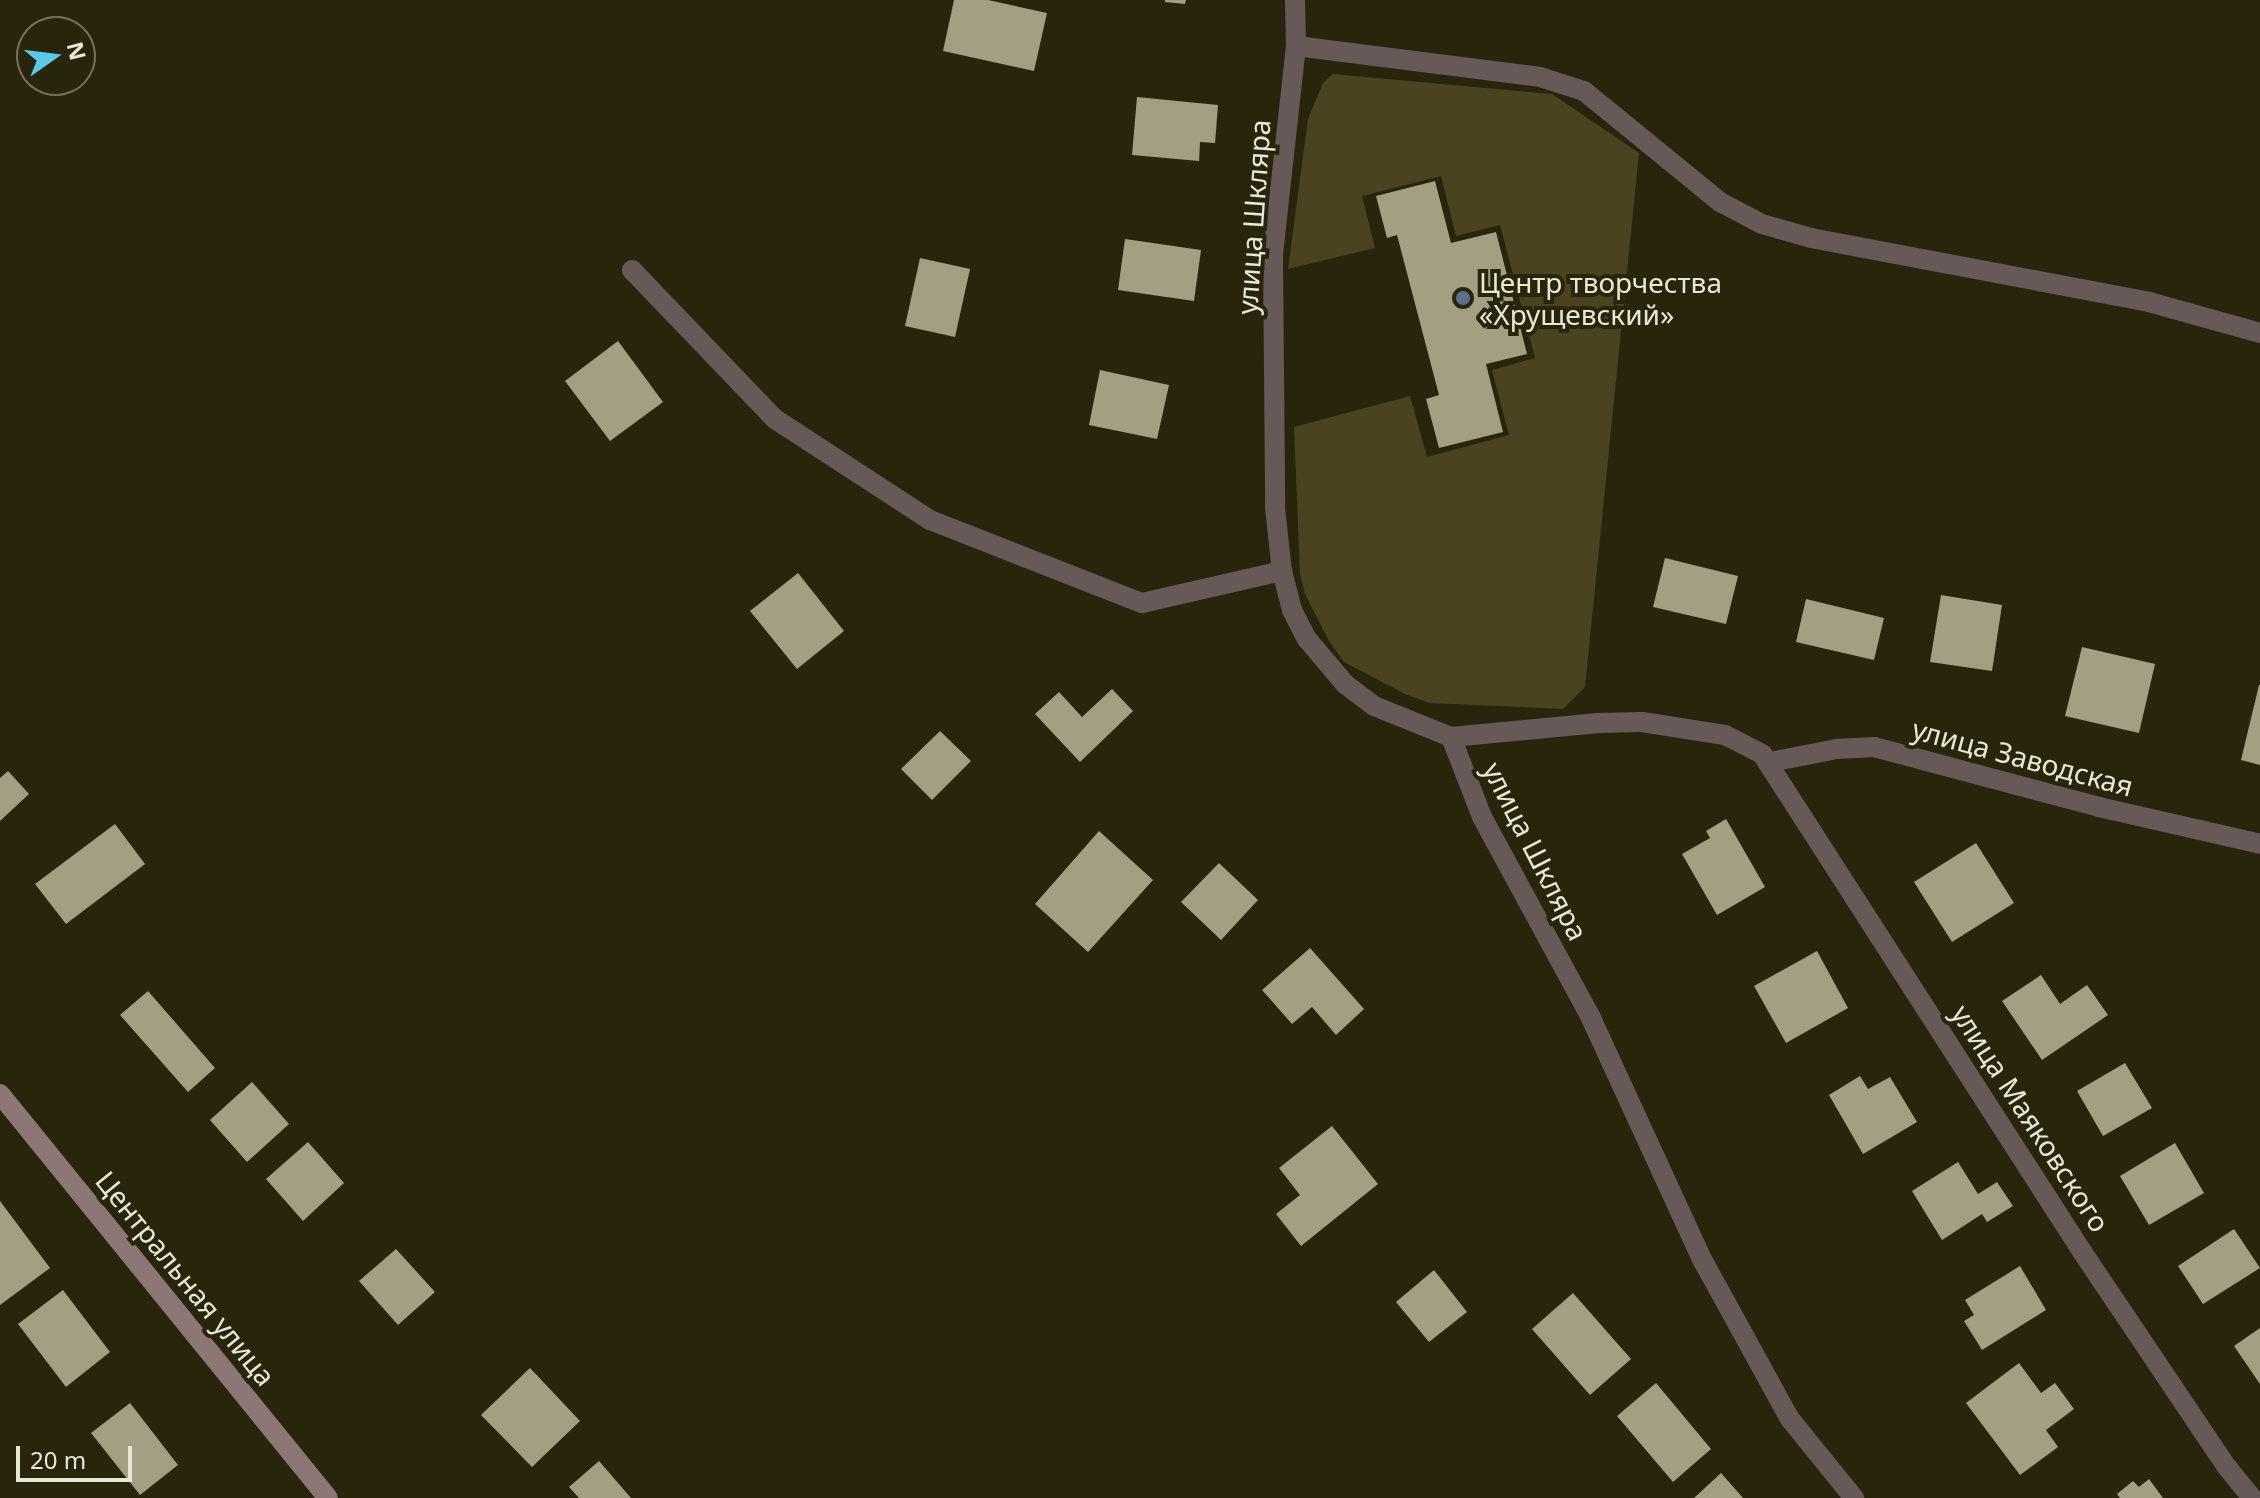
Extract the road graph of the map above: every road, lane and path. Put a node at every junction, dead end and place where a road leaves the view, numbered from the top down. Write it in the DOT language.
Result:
graph roads {
  1 [pos="1295,0"];
  2 [pos="1296,46"];
  3 [pos="632,270"];
  4 [pos="2260,333"];
  5 [pos="1282,571"];
  6 [pos="1451,737"];
  7 [pos="1770,762"];
  8 [pos="2260,844"];
  9 [pos="0,1094"];
  10 [pos="328,1498"];
  11 [pos="1854,1498"];
  12 [pos="2252,1498"];
  1 -- 2 [label="street, улица Шкляра"];
  2 -- 4 [label="street"];
  2 -- 5 [label="street, улица Шкляра"];
  3 -- 5 [label="street"];
  5 -- 6 [label="street, улица Шкляра"];
  6 -- 7 [label="street"];
  6 -- 11 [label="street, улица Шкляра"];
  7 -- 8 [label="street, улица Заводская"];
  7 -- 12 [label="street, улица Маяковского"];
  9 -- 10 [label="main road, Центральная улица"];
}
